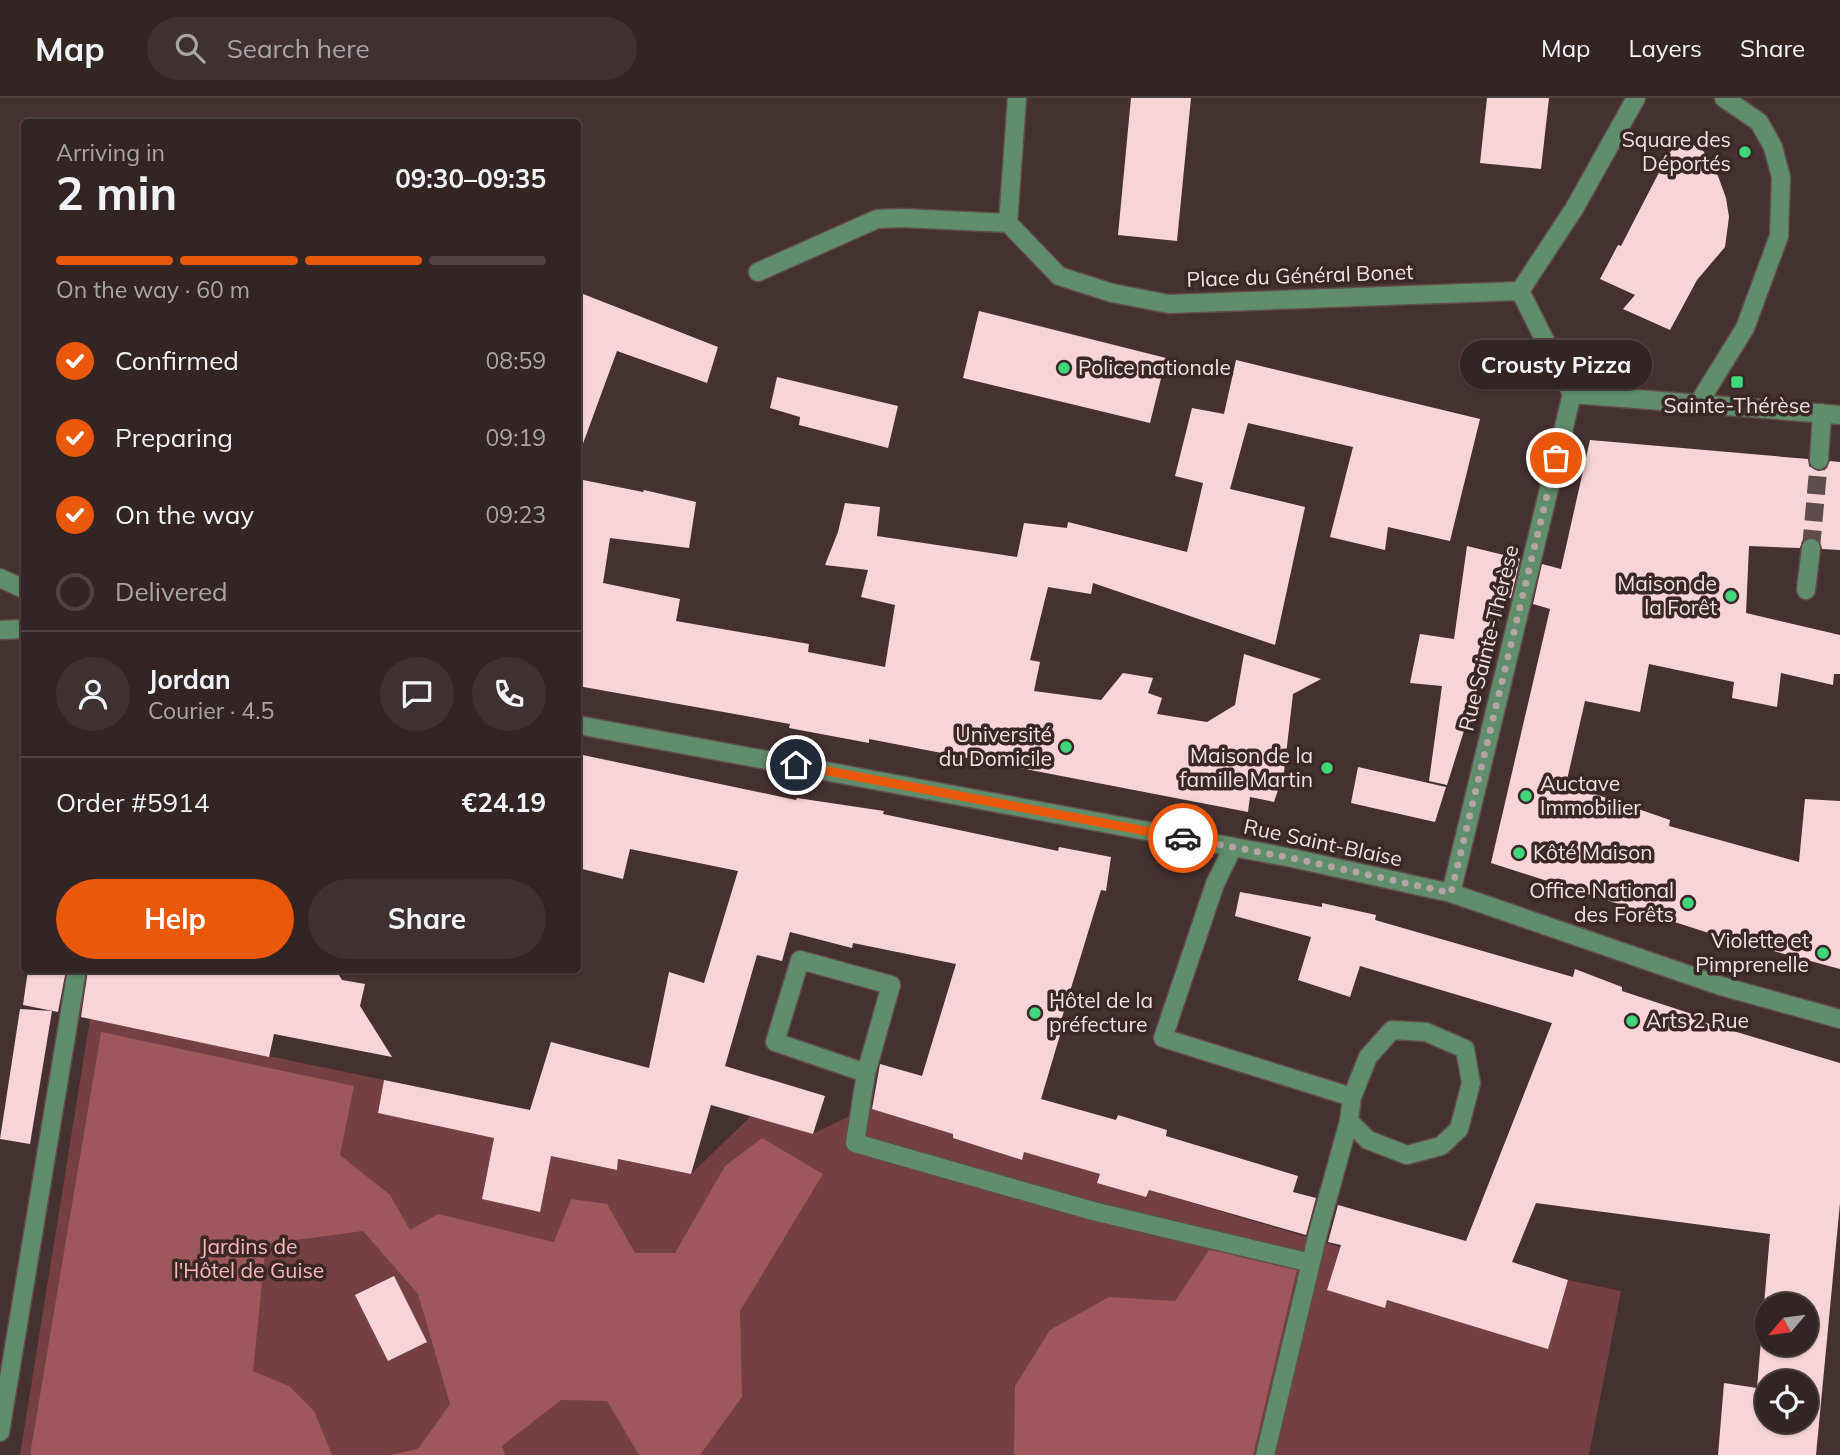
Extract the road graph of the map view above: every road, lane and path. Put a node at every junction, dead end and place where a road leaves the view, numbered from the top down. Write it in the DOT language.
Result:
graph roads {
  1 [pos="1017,98"];
  2 [pos="1636,98"];
  3 [pos="1724,98"];
  4 [pos="1008,223"];
  5 [pos="758,272"];
  6 [pos="1520,291"];
  7 [pos="1572,394"];
  8 [pos="1698,404"];
  9 [pos="1831,414"];
  10 [pos="1819,460"];
  11 [pos="1811,548"];
  12 [pos="0,578"];
  13 [pos="21,588"];
  14 [pos="1806,590"];
  15 [pos="21,629"];
  16 [pos="0,630"];
  17 [pos="581,726"];
  18 [pos="1233,847"];
  19 [pos="1451,893"];
  20 [pos="76,973"];
  21 [pos="1840,1019"];
  22 [pos="866,1073"];
  23 [pos="1352,1097"];
  24 [pos="1349,1121"];
  25 [pos="1311,1263"];
  26 [pos="0,1432"];
  27 [pos="1265,1455"];
  1 -- 4 [label="street"];
  2 -- 6 [label="street"];
  3 -- 8 [label="street"];
  4 -- 5 [label="street"];
  4 -- 6 [label="street, Place du Général Bonet"];
  6 -- 7 [label="street"];
  7 -- 8 [label="street"];
  7 -- 19 [label="street, Rue Sainte-Thérèse"];
  8 -- 9 [label="street"];
  9 -- 10 [label="street"];
  11 -- 14 [label="street"];
  12 -- 13 [label="street"];
  15 -- 16 [label="street"];
  17 -- 18 [label="street, Rue Saint-Blaise"];
  18 -- 19 [label="street, Rue Saint-Blaise"];
  18 -- 23 [label="street"];
  19 -- 21 [label="street, Rue Saint-Blaise"];
  20 -- 26 [label="street"];
  22 -- 22 [label="street"];
  22 -- 25 [label="street"];
  23 -- 24 [label="street"];
  23 -- 24 [label="street"];
  24 -- 25 [label="street"];
  25 -- 27 [label="street"];
}
